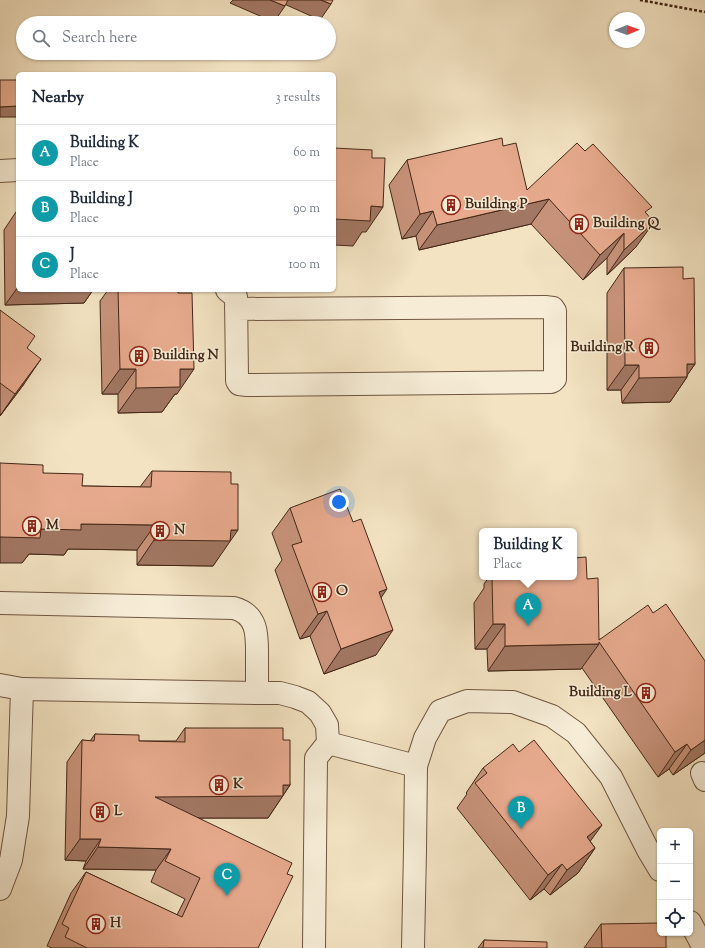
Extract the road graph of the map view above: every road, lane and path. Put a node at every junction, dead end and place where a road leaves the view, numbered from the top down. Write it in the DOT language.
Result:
graph roads {
  1 [pos="640,0"];
  2 [pos="705,12"];
  3 [pos="0,170"];
  4 [pos="16,170"];
  5 [pos="231,299"];
  6 [pos="0,603"];
  7 [pos="0,685"];
  8 [pos="22,689"];
  9 [pos="257,693"];
  10 [pos="328,743"];
  11 [pos="416,766"];
  12 [pos="657,865"];
  13 [pos="0,889"];
  14 [pos="693,928"];
  15 [pos="314,948"];
  16 [pos="413,948"];
  17 [pos="704,948"];
  1 -- 2 [label="path"];
  3 -- 4 [label="lane"];
  5 -- 5 [label="lane"];
  6 -- 9 [label="lane"];
  7 -- 8 [label="lane"];
  8 -- 9 [label="lane"];
  8 -- 13 [label="lane"];
  9 -- 10 [label="lane"];
  10 -- 11 [label="lane"];
  10 -- 15 [label="lane"];
  11 -- 12 [label="lane"];
  11 -- 16 [label="lane"];
  14 -- 17 [label="lane"];
}
